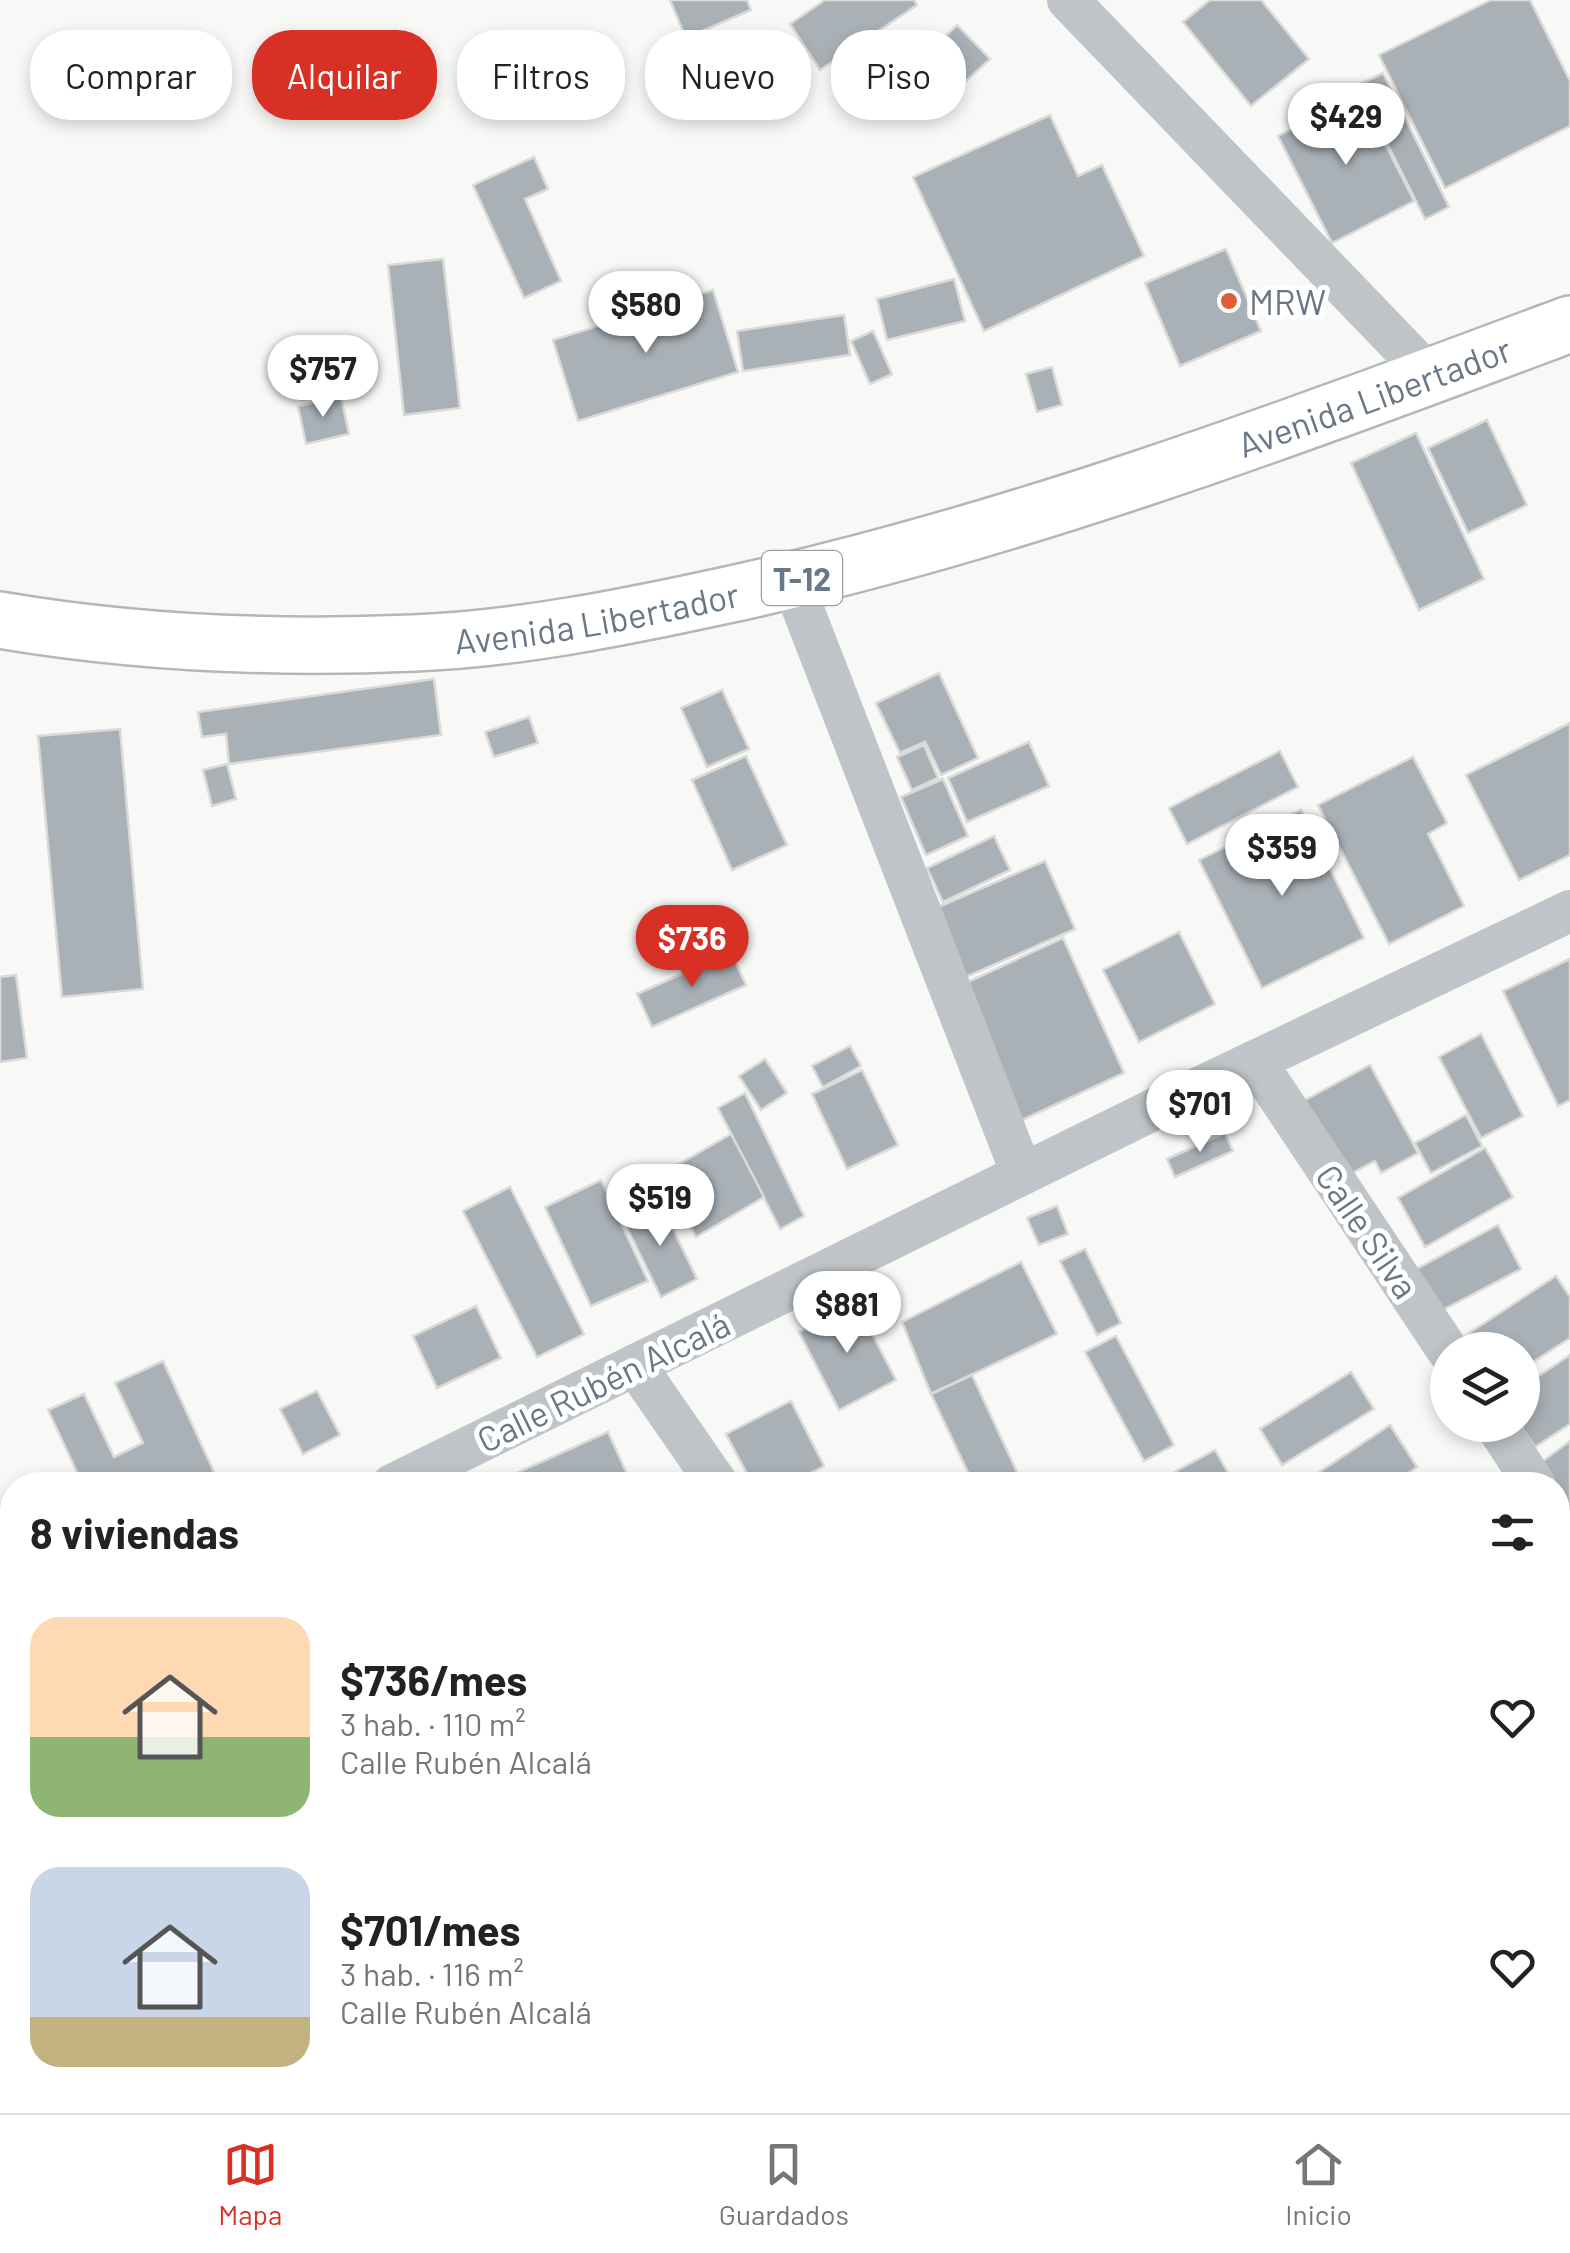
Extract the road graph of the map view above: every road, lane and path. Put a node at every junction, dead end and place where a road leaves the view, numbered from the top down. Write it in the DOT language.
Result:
graph roads {
  1 [pos="1068,0"];
  2 [pos="1570,324"];
  3 [pos="1430,376"];
  4 [pos="792,581"];
  5 [pos="2,621"];
  6 [pos="1570,911"];
  7 [pos="1255,1061"];
  8 [pos="1022,1174"];
  9 [pos="1436,1332"];
  10 [pos="635,1366"];
  11 [pos="1507,1442"];
  12 [pos="419,1472"];
  13 [pos="709,1472"];
  14 [pos="1527,1472"];
  1 -- 3 [label="street"];
  2 -- 3 [label="highway, Avenida Libertador / T-12"];
  3 -- 4 [label="highway, Avenida Libertador / T-12"];
  4 -- 5 [label="highway, Avenida Libertador / T-12"];
  4 -- 8 [label="street"];
  6 -- 7 [label="street, Calle Rubén Alcalá"];
  7 -- 8 [label="street, Calle Rubén Alcalá"];
  7 -- 9 [label="street, Calle Silva"];
  8 -- 10 [label="street, Calle Rubén Alcalá"];
  10 -- 12 [label="street, Calle Rubén Alcalá"];
  10 -- 13 [label="street"];
  11 -- 14 [label="street"];
}
